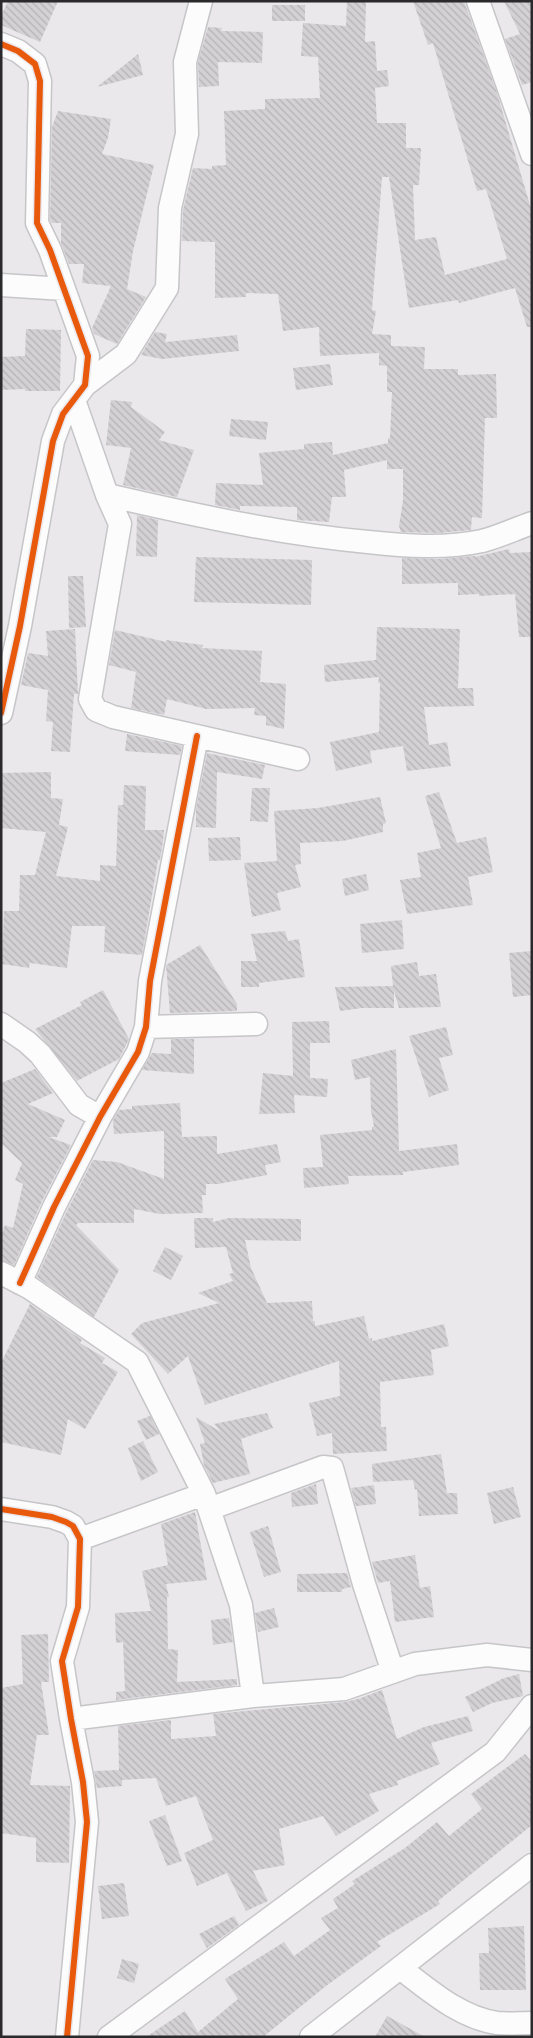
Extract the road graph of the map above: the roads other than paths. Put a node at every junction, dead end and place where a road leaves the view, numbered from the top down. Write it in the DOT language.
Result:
graph roads {
  1 [pos="201,1"];
  2 [pos="478,1"];
  3 [pos="1,44"];
  4 [pos="526,120"];
  5 [pos="532,154"];
  6 [pos="1,285"];
  7 [pos="64,289"];
  8 [pos="79,392"];
  9 [pos="107,495"];
  10 [pos="532,523"];
  11 [pos="1,713"];
  12 [pos="197,736"];
  13 [pos="298,760"];
  14 [pos="1,1024"];
  15 [pos="256,1024"];
  16 [pos="146,1028"];
  17 [pos="100,1117"];
  18 [pos="11,1278"];
  19 [pos="207,1502"];
  20 [pos="1,1509"];
  21 [pos="80,1539"];
  22 [pos="532,1660"];
  23 [pos="393,1672"];
  24 [pos="254,1696"];
  25 [pos="532,1706"];
  26 [pos="71,1719"];
  27 [pos="532,1864"];
  28 [pos="400,1968"];
  29 [pos="532,2023"];
  30 [pos="67,2037"];
  31 [pos="109,2037"];
  32 [pos="311,2037"];
  1 -- 8 [label="street"];
  2 -- 4 [label="street"];
  3 -- 7 [label="street"];
  4 -- 5 [label="street"];
  6 -- 7 [label="street"];
  7 -- 8 [label="street"];
  8 -- 9 [label="street"];
  8 -- 11 [label="street"];
  9 -- 10 [label="street"];
  9 -- 12 [label="street"];
  12 -- 13 [label="street"];
  12 -- 16 [label="street"];
  14 -- 17 [label="street"];
  15 -- 16 [label="street"];
  16 -- 17 [label="street"];
  17 -- 18 [label="street"];
  18 -- 19 [label="street"];
  19 -- 21 [label="street"];
  19 -- 23 [label="street"];
  19 -- 24 [label="street"];
  20 -- 21 [label="street"];
  21 -- 26 [label="street"];
  22 -- 23 [label="street"];
  23 -- 24 [label="street"];
  24 -- 26 [label="street"];
  25 -- 31 [label="street"];
  26 -- 30 [label="street"];
  27 -- 28 [label="street"];
  28 -- 29 [label="street"];
  28 -- 32 [label="street"];
}
